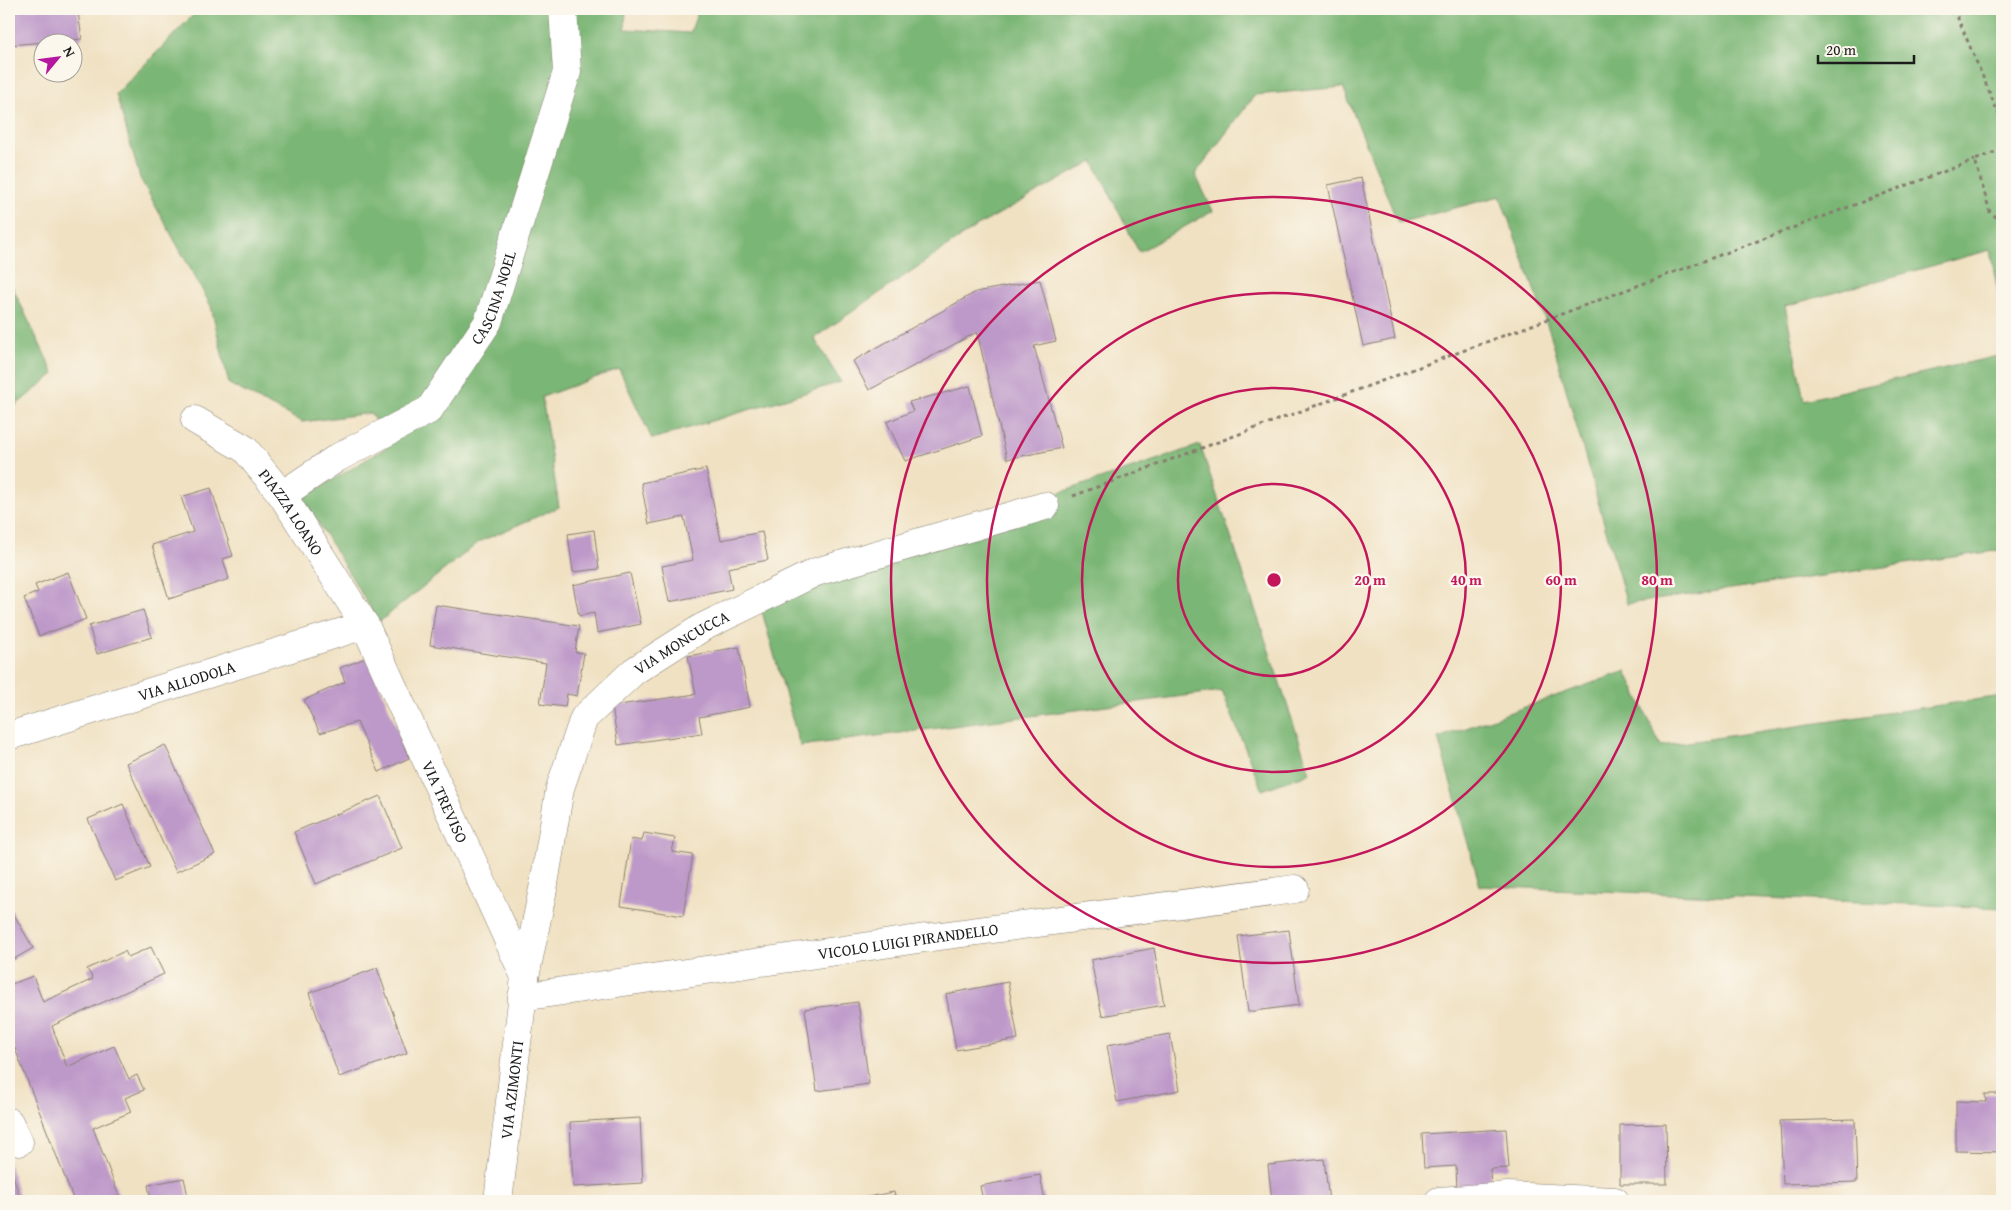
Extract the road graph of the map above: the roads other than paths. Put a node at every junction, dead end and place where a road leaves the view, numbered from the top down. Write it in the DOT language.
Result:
graph roads {
  1 [pos="563,9"];
  2 [pos="195,420"];
  3 [pos="282,495"];
  4 [pos="1045,506"];
  5 [pos="365,625"];
  6 [pos="9,736"];
  7 [pos="1295,889"];
  8 [pos="523,987"];
  9 [pos="498,1201"];
  10 [pos="1439,1201"];
  11 [pos="1615,1201"];
  1 -- 3 [label="street, CASCINA NOEL"];
  2 -- 3 [label="street, PIAZZA LOANO"];
  3 -- 5 [label="street, PIAZZA LOANO"];
  4 -- 8 [label="street, VIA MONCUCCA"];
  5 -- 6 [label="street, VIA ALLODOLA"];
  5 -- 8 [label="street, VIA TREVISO"];
  7 -- 8 [label="street, VICOLO LUIGI PIRANDELLO"];
  8 -- 9 [label="street, VIA AZIMONTI"];
  10 -- 11 [label="street"];
}
